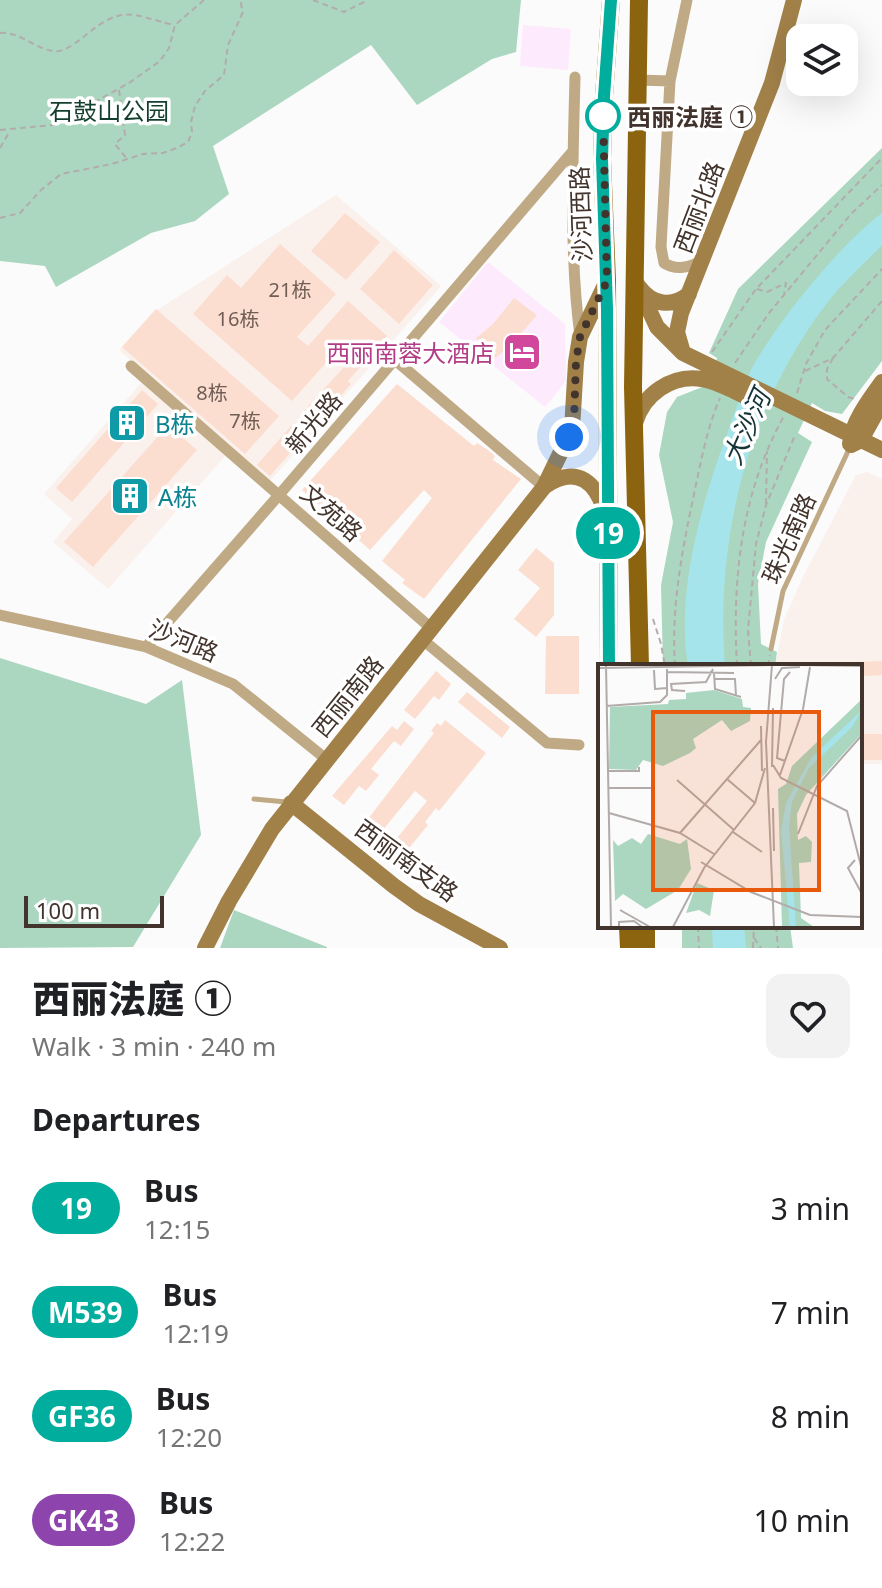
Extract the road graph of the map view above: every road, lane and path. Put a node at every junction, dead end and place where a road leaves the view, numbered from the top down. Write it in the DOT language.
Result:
graph roads {
  1 [pos="204,0"];
  2 [pos="240,0"];
  3 [pos="313,0"];
  4 [pos="368,0"];
  5 [pos="611,0"];
  6 [pos="639,0"];
  7 [pos="687,0"];
  8 [pos="794,0"];
  9 [pos="175,25"];
  10 [pos="0,33"];
  11 [pos="575,77"];
  12 [pos="638,80"];
  13 [pos="670,81"];
  14 [pos="119,88"];
  15 [pos="0,130"];
  16 [pos="11,130"];
  17 [pos="0,148"];
  18 [pos="573,151"];
  19 [pos="882,158"];
  20 [pos="127,160"];
  21 [pos="0,218"];
  22 [pos="702,261"];
  23 [pos="882,269"];
  24 [pos="636,275"];
  25 [pos="607,281"];
  26 [pos="756,289"];
  27 [pos="689,294"];
  28 [pos="784,296"];
  29 [pos="882,301"];
  30 [pos="580,337"];
  31 [pos="683,353"];
  32 [pos="833,358"];
  33 [pos="394,359"];
  34 [pos="131,366"];
  35 [pos="804,371"];
  36 [pos="711,373"];
  37 [pos="882,382"];
  38 [pos="875,402"];
  39 [pos="795,417"];
  40 [pos="634,426"];
  41 [pos="854,440"];
  42 [pos="767,446"];
  43 [pos="882,450"];
  44 [pos="882,462"];
  45 [pos="544,487"];
  46 [pos="279,495"];
  47 [pos="766,505"];
  48 [pos="608,526"];
  49 [pos="0,615"];
  50 [pos="652,618"];
  51 [pos="428,634"];
  52 [pos="146,647"];
  53 [pos="771,649"];
  54 [pos="609,664"];
  55 [pos="640,664"];
  56 [pos="664,664"];
  57 [pos="737,664"];
  58 [pos="751,664"];
  59 [pos="768,664"];
  60 [pos="579,745"];
  61 [pos="326,759"];
  62 [pos="254,799"];
  63 [pos="291,803"];
  64 [pos="698,928"];
  65 [pos="754,928"];
  66 [pos="776,928"];
  67 [pos="631,936"];
  68 [pos="753,938"];
  69 [pos="205,948"];
  70 [pos="500,948"];
  71 [pos="646,948"];
  72 [pos="699,948"];
  73 [pos="753,948"];
  74 [pos="761,948"];
  75 [pos="778,948"];
  1 -- 9 [label="path"];
  2 -- 20 [label="path"];
  3 -- 4 [label="path"];
  5 -- 25 [label="main road, 沙河西路"];
  6 -- 12 [label="main road"];
  7 -- 13 [label="street"];
  8 -- 22 [label="street, 西丽北路"];
  9 -- 10 [label="path"];
  9 -- 14 [label="path"];
  11 -- 18 [label="street"];
  12 -- 13 [label="street"];
  12 -- 24 [label="main road"];
  13 -- 22 [label="street"];
  14 -- 16 [label="path"];
  14 -- 20 [label="path"];
  15 -- 16 [label="path"];
  16 -- 17 [label="path"];
  18 -- 30 [label="street"];
  18 -- 33 [label="street, 新光路"];
  19 -- 26 [label="path"];
  20 -- 21 [label="path"];
  22 -- 27 [label="street, 西丽北路"];
  23 -- 35 [label="path"];
  24 -- 27 [label="street"];
  24 -- 31 [label="street"];
  24 -- 40 [label="main road"];
  25 -- 30 [label="street, 西丽南路"];
  25 -- 48 [label="main road, 沙河西路"];
  26 -- 28 [label="path"];
  26 -- 36 [label="path"];
  27 -- 31 [label="street, 西丽北路"];
  29 -- 32 [label="path"];
  30 -- 45 [label="street, 西丽南路"];
  31 -- 36 [label="street"];
  32 -- 35 [label="path"];
  32 -- 38 [label="path"];
  33 -- 45 [label="street"];
  33 -- 46 [label="street, 新光路"];
  34 -- 46 [label="street, 文苑路"];
  35 -- 39 [label="path"];
  36 -- 39 [label="street"];
  36 -- 40 [label="street"];
  37 -- 38 [label="street"];
  38 -- 41 [label="street"];
  39 -- 41 [label="street"];
  39 -- 42 [label="path"];
  39 -- 47 [label="path"];
  40 -- 55 [label="main road"];
  41 -- 43 [label="street"];
  41 -- 44 [label="street"];
  41 -- 53 [label="lane, 珠光南路"];
  42 -- 47 [label="path"];
  42 -- 57 [label="path"];
  45 -- 48 [label="street"];
  45 -- 51 [label="street, 西丽南路"];
  46 -- 51 [label="street, 文苑路"];
  46 -- 52 [label="street, 新光路"];
  47 -- 58 [label="path"];
  48 -- 54 [label="main road, 沙河西路"];
  49 -- 52 [label="street, 沙河路"];
  50 -- 56 [label="path"];
  51 -- 60 [label="street, 文苑路"];
  51 -- 61 [label="street, 西丽南路"];
  52 -- 61 [label="street, 沙河路"];
  53 -- 59 [label="path"];
  61 -- 63 [label="street, 西丽南路"];
  62 -- 63 [label="lane"];
  63 -- 69 [label="street, 西丽南路"];
  63 -- 70 [label="street, 西丽南支路"];
  64 -- 72 [label="path"];
  65 -- 68 [label="path"];
  66 -- 75 [label="path"];
  67 -- 71 [label="main road"];
  68 -- 73 [label="path"];
  68 -- 74 [label="path"];
}
